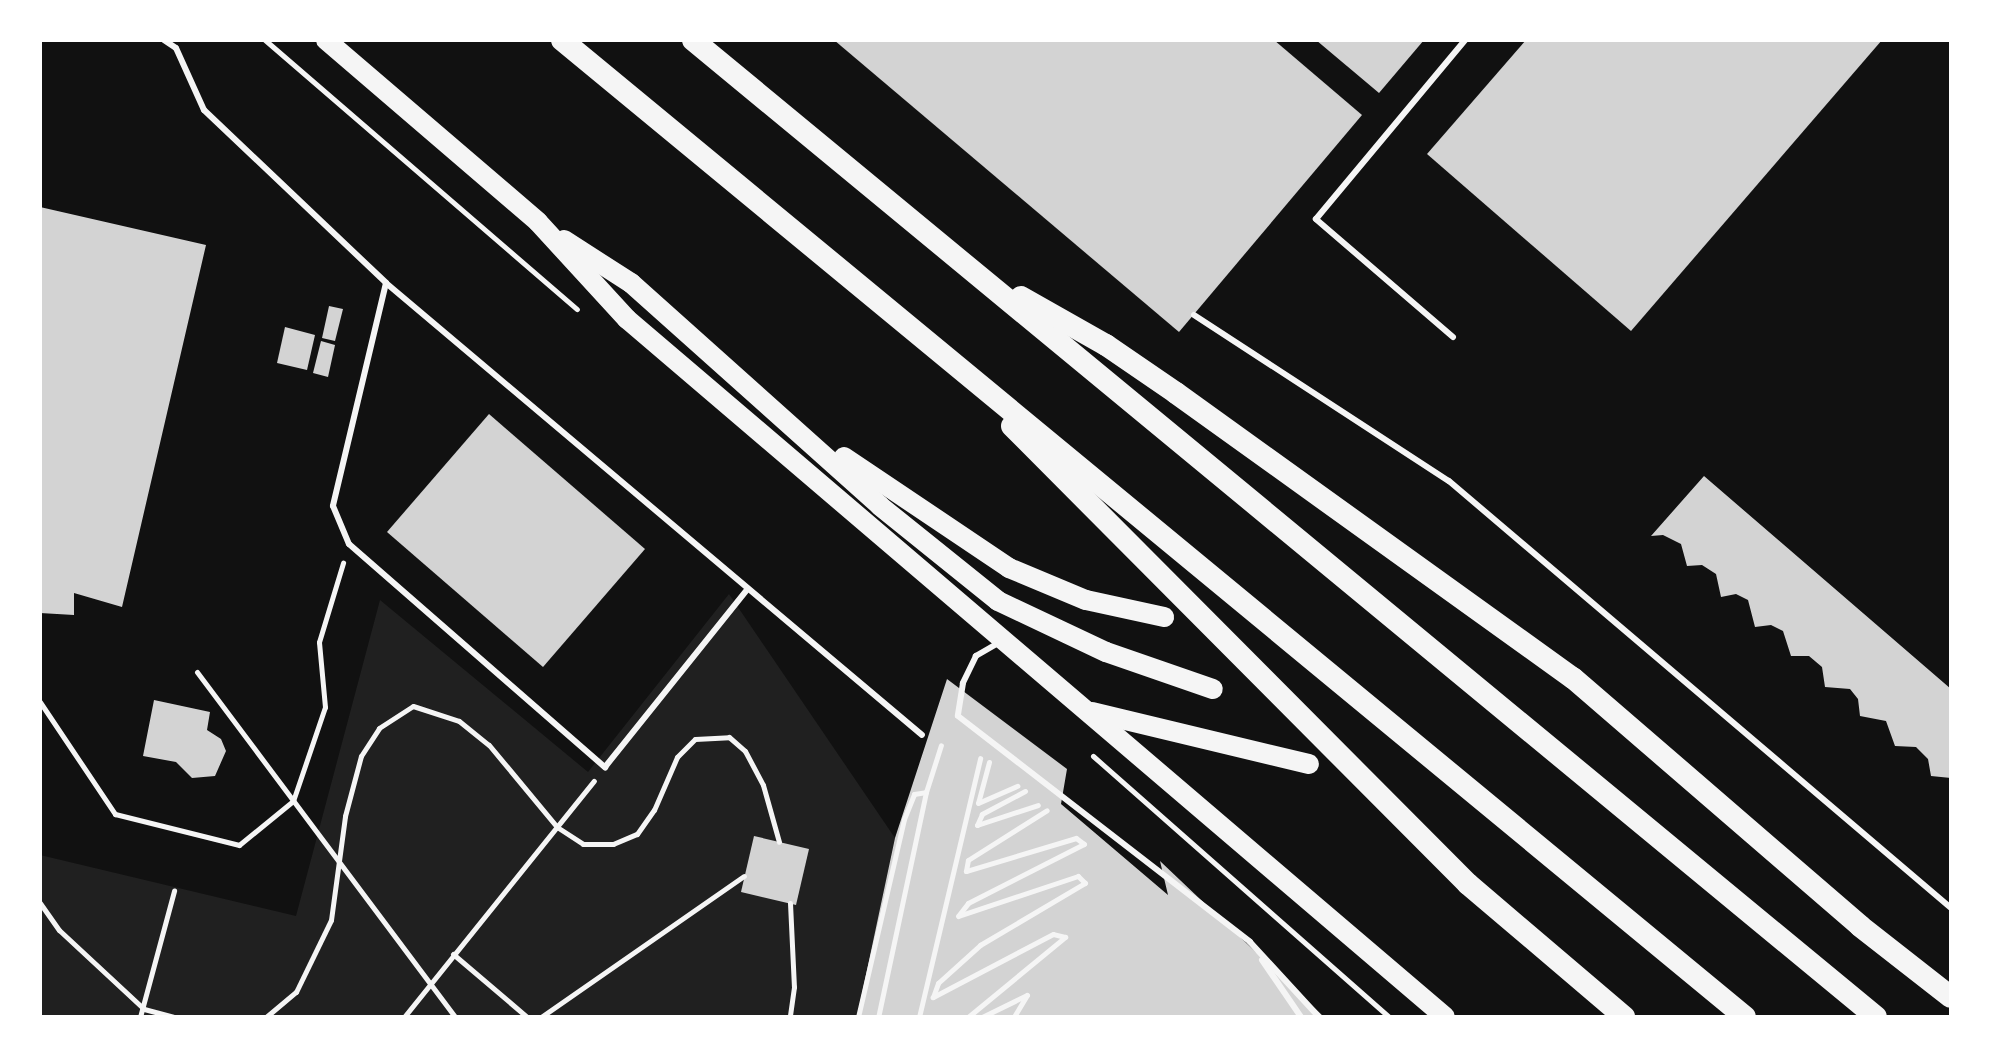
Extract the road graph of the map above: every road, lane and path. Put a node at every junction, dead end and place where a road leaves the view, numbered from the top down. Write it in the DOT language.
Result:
graph roads {
  1 [pos="164,40"];
  2 [pos="326,40"];
  3 [pos="562,40"];
  4 [pos="693,40"];
  5 [pos="1465,40"];
  6 [pos="538,222"];
  7 [pos="971,270"];
  8 [pos="386,283"];
  9 [pos="1194,315"];
  10 [pos="1453,337"];
  11 [pos="930,342"];
  12 [pos="757,392"];
  13 [pos="349,544"];
  14 [pos="746,591"];
  15 [pos="1164,617"];
  16 [pos="1000,642"];
  17 [pos="197,672"];
  18 [pos="1213,689"];
  19 [pos="40,702"];
  20 [pos="1084,710"];
  21 [pos="944,733"];
  22 [pos="922,735"];
  23 [pos="1309,764"];
  24 [pos="605,767"];
  25 [pos="926,792"];
  26 [pos="293,801"];
  27 [pos="557,827"];
  28 [pos="779,842"];
  29 [pos="341,866"];
  30 [pos="744,876"];
  31 [pos="174,891"];
  32 [pos="40,903"];
  33 [pos="790,903"];
  34 [pos="1951,908"];
  35 [pos="1250,942"];
  36 [pos="453,954"];
  37 [pos="429,983"];
  38 [pos="1951,997"];
  39 [pos="144,1009"];
  40 [pos="140,1017"];
  41 [pos="173,1017"];
  42 [pos="266,1017"];
  43 [pos="404,1017"];
  44 [pos="455,1017"];
  45 [pos="527,1017"];
  46 [pos="541,1017"];
  47 [pos="790,1017"];
  48 [pos="858,1017"];
  49 [pos="878,1017"];
  50 [pos="919,1017"];
  51 [pos="968,1017"];
  52 [pos="982,1017"];
  53 [pos="1014,1017"];
  54 [pos="1301,1017"];
  55 [pos="1319,1017"];
  56 [pos="1445,1017"];
  57 [pos="1624,1017"];
  58 [pos="1745,1017"];
  59 [pos="1876,1017"];
  1 -- 8 [label="lane"];
  2 -- 6 [label="main road"];
  3 -- 11 [label="highway"];
  4 -- 7 [label="highway"];
  5 -- 10 [label="lane"];
  6 -- 12 [label="main road"];
  6 -- 16 [label="main road"];
  7 -- 38 [label="highway"];
  7 -- 59 [label="highway"];
  8 -- 13 [label="lane"];
  8 -- 14 [label="lane"];
  9 -- 34 [label="lane"];
  11 -- 57 [label="highway"];
  11 -- 58 [label="highway"];
  12 -- 15 [label="main road"];
  12 -- 18 [label="main road"];
  13 -- 24 [label="lane"];
  13 -- 26 [label="path"];
  14 -- 22 [label="lane"];
  14 -- 24 [label="lane"];
  16 -- 20 [label="main road"];
  16 -- 35 [label="lane"];
  17 -- 26 [label="path"];
  19 -- 26 [label="path"];
  20 -- 23 [label="main road"];
  20 -- 56 [label="main road"];
  21 -- 25 [label="path"];
  24 -- 27 [label="path"];
  25 -- 48 [label="path"];
  25 -- 49 [label="path"];
  26 -- 29 [label="path"];
  27 -- 28 [label="path"];
  27 -- 29 [label="path"];
  27 -- 36 [label="path"];
  29 -- 37 [label="path"];
  29 -- 42 [label="path"];
  30 -- 46 [label="path"];
  31 -- 39 [label="path"];
  32 -- 39 [label="path"];
  33 -- 47 [label="path"];
  35 -- 54 [label="lane"];
  35 -- 55 [label="lane"];
  36 -- 37 [label="path"];
  36 -- 45 [label="path"];
  37 -- 43 [label="path"];
  37 -- 44 [label="path"];
  39 -- 40 [label="path"];
  39 -- 41 [label="path"];
  50 -- 51 [label="path"];
  52 -- 53 [label="path"];
}
